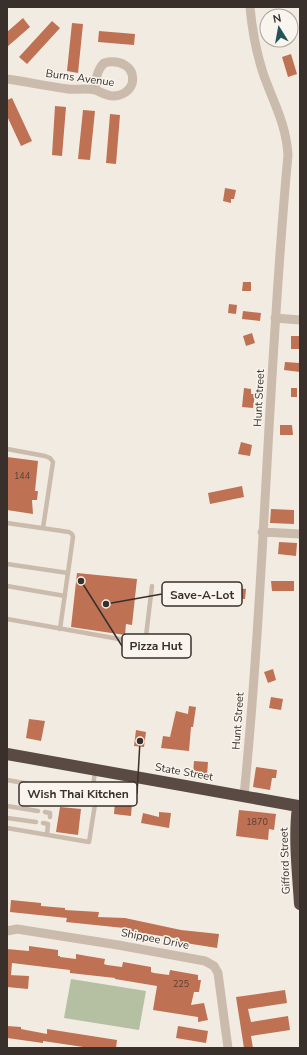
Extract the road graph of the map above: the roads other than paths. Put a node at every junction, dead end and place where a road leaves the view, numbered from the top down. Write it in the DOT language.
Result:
graph roads {
  1 [pos="250,7"];
  2 [pos="7,79"];
  3 [pos="96,90"];
  4 [pos="275,318"];
  5 [pos="300,320"];
  6 [pos="7,449"];
  7 [pos="7,523"];
  8 [pos="43,528"];
  9 [pos="262,532"];
  10 [pos="300,534"];
  11 [pos="7,564"];
  12 [pos="68,573"];
  13 [pos="7,586"];
  14 [pos="152,586"];
  15 [pos="64,596"];
  16 [pos="7,619"];
  17 [pos="60,629"];
  18 [pos="7,754"];
  19 [pos="95,770"];
  20 [pos="7,780"];
  21 [pos="92,795"];
  22 [pos="244,796"];
  23 [pos="7,806"];
  24 [pos="38,811"];
  25 [pos="45,812"];
  26 [pos="297,817"];
  27 [pos="7,818"];
  28 [pos="36,822"];
  29 [pos="7,828"];
  30 [pos="47,835"];
  31 [pos="300,904"];
  32 [pos="7,930"];
  33 [pos="228,1048"];
  1 -- 4 [label="street, Hunt Street"];
  2 -- 3 [label="street, Burns Avenue"];
  3 -- 3 [label="street, Burns Avenue"];
  4 -- 5 [label="street"];
  4 -- 9 [label="street, Hunt Street"];
  6 -- 8 [label="lane"];
  7 -- 8 [label="lane"];
  8 -- 12 [label="lane"];
  9 -- 10 [label="street"];
  9 -- 22 [label="street, Hunt Street"];
  11 -- 12 [label="lane"];
  12 -- 15 [label="lane"];
  13 -- 15 [label="lane"];
  14 -- 17 [label="lane"];
  15 -- 17 [label="lane"];
  16 -- 17 [label="lane"];
  18 -- 19 [label="highway, State Street"];
  19 -- 21 [label="lane"];
  19 -- 22 [label="highway, State Street"];
  20 -- 21 [label="lane"];
  21 -- 30 [label="lane"];
  22 -- 26 [label="highway, State Street"];
  23 -- 24 [label="lane"];
  25 -- 30 [label="lane"];
  26 -- 31 [label="highway, Gifford Street"];
  27 -- 28 [label="lane"];
  29 -- 30 [label="lane"];
  32 -- 33 [label="street, Shippee Drive"];
}
